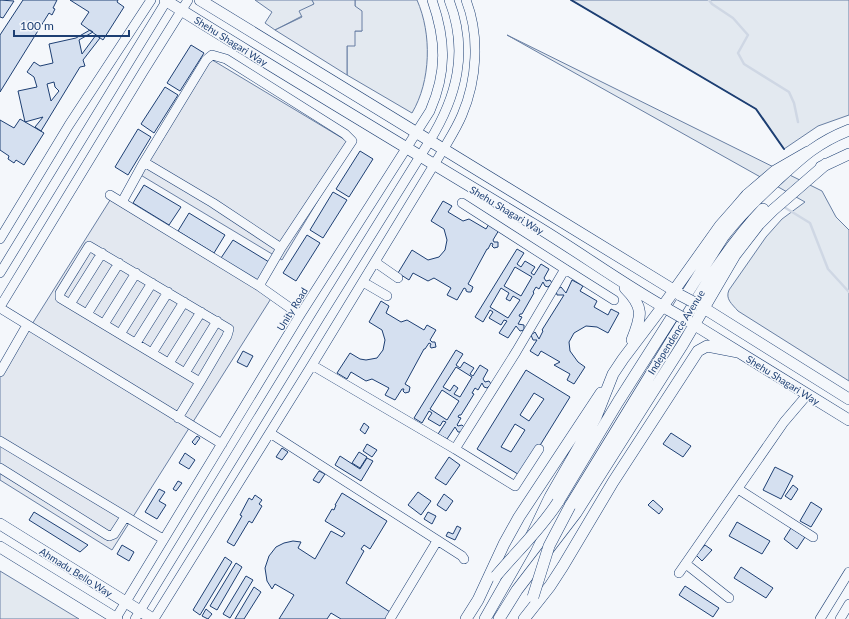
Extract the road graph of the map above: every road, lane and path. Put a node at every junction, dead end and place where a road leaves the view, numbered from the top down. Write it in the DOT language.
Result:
graph roads {
  1 [pos="151,0"];
  2 [pos="166,0"];
  3 [pos="188,0"];
  4 [pos="200,0"];
  5 [pos="432,0"];
  6 [pos="449,0"];
  7 [pos="466,0"];
  8 [pos="181,10"];
  9 [pos="849,130"];
  10 [pos="416,134"];
  11 [pos="429,142"];
  12 [pos="407,148"];
  13 [pos="443,150"];
  14 [pos="808,152"];
  15 [pos="849,154"];
  16 [pos="419,157"];
  17 [pos="144,162"];
  18 [pos="826,164"];
  19 [pos="434,166"];
  20 [pos="110,195"];
  21 [pos="122,202"];
  22 [pos="462,203"];
  23 [pos="0,240"];
  24 [pos="281,248"];
  25 [pos="102,253"];
  26 [pos="375,262"];
  27 [pos="119,263"];
  28 [pos="565,269"];
  29 [pos="0,273"];
  30 [pos="136,273"];
  31 [pos="615,277"];
  32 [pos="398,278"];
  33 [pos="363,282"];
  34 [pos="152,283"];
  35 [pos="259,286"];
  36 [pos="168,292"];
  37 [pos="677,293"];
  38 [pos="387,296"];
  39 [pos="614,300"];
  40 [pos="184,302"];
  41 [pos="70,304"];
  42 [pos="0,307"];
  43 [pos="701,307"];
  44 [pos="666,308"];
  45 [pos="201,312"];
  46 [pos="87,314"];
  47 [pos="300,315"];
  48 [pos="217,321"];
  49 [pos="692,323"];
  50 [pos="104,324"];
  51 [pos="27,325"];
  52 [pos="120,334"];
  53 [pos="136,343"];
  54 [pos="738,352"];
  55 [pos="152,353"];
  56 [pos="623,359"];
  57 [pos="169,363"];
  58 [pos="312,365"];
  59 [pos="0,372"];
  60 [pos="185,373"];
  61 [pos="613,374"];
  62 [pos="200,382"];
  63 [pos="807,395"];
  64 [pos="849,399"];
  65 [pos="178,418"];
  66 [pos="849,420"];
  67 [pos="270,433"];
  68 [pos="0,441"];
  69 [pos="222,444"];
  70 [pos="455,449"];
  71 [pos="539,449"];
  72 [pos="0,468"];
  73 [pos="738,489"];
  74 [pos="125,517"];
  75 [pos="0,524"];
  76 [pos="813,537"];
  77 [pos="163,539"];
  78 [pos="437,541"];
  79 [pos="0,547"];
  80 [pos="464,559"];
  81 [pos="686,564"];
  82 [pos="849,572"];
  83 [pos="679,573"];
  84 [pos="493,574"];
  85 [pos="536,598"];
  86 [pos="729,598"];
  87 [pos="478,600"];
  88 [pos="125,602"];
  89 [pos="849,604"];
  90 [pos="138,615"];
  91 [pos="116,618"];
  92 [pos="153,619"];
  93 [pos="390,619"];
  94 [pos="460,619"];
  95 [pos="466,619"];
  96 [pos="484,619"];
  97 [pos="499,619"];
  98 [pos="523,619"];
  99 [pos="820,619"];
  100 [pos="840,619"];
  1 -- 23 [label="street"];
  2 -- 8 [label="main road, Shehu Shagari Way"];
  2 -- 29 [label="street"];
  3 -- 8 [label="street"];
  4 -- 10 [label="main road, Shehu Shagari Way"];
  5 -- 10 [label="street, Unity Road"];
  6 -- 11 [label="street"];
  7 -- 13 [label="street"];
  8 -- 12 [label="main road, Shehu Shagari Way"];
  8 -- 42 [label="street"];
  9 -- 14 [label="main road, Independence Avenue"];
  10 -- 11 [label="main road, Shehu Shagari Way"];
  10 -- 12 [label="street, Unity Road"];
  11 -- 13 [label="main road, Shehu Shagari Way"];
  11 -- 16 [label="street"];
  12 -- 16 [label="main road, Shehu Shagari Way"];
  12 -- 47 [label="street, Unity Road"];
  13 -- 19 [label="street"];
  13 -- 37 [label="main road, Shehu Shagari Way"];
  14 -- 37 [label="main road"];
  14 -- 84 [label="main road, Independence Avenue, bridge"];
  15 -- 18 [label="main road, Independence Avenue"];
  16 -- 19 [label="main road, Shehu Shagari Way"];
  16 -- 90 [label="street"];
  17 -- 21 [label="street"];
  17 -- 24 [label="street"];
  17 -- 24 [label="street"];
  18 -- 43 [label="main road, Independence Avenue"];
  18 -- 85 [label="main road, Independence Avenue, bridge"];
  19 -- 26 [label="street"];
  19 -- 31 [label="main road, Shehu Shagari Way"];
  20 -- 21 [label="street"];
  21 -- 35 [label="street"];
  22 -- 28 [label="street"];
  24 -- 35 [label="street"];
  25 -- 27 [label="street"];
  25 -- 41 [label="street"];
  25 -- 41 [label="street"];
  26 -- 32 [label="street"];
  26 -- 33 [label="street"];
  27 -- 30 [label="street"];
  27 -- 46 [label="street"];
  28 -- 39 [label="street"];
  28 -- 70 [label="street"];
  30 -- 34 [label="street"];
  30 -- 50 [label="street"];
  31 -- 44 [label="main road, Shehu Shagari Way"];
  31 -- 56 [label="main road"];
  33 -- 38 [label="street"];
  33 -- 58 [label="street"];
  34 -- 36 [label="street"];
  34 -- 52 [label="street"];
  35 -- 47 [label="street"];
  36 -- 40 [label="street"];
  36 -- 53 [label="street"];
  37 -- 43 [label="main road, Shehu Shagari Way, bridge"];
  37 -- 44 [label="main road"];
  40 -- 45 [label="street"];
  40 -- 55 [label="street"];
  41 -- 46 [label="street"];
  42 -- 51 [label="street"];
  43 -- 49 [label="main road, Independence Avenue"];
  43 -- 64 [label="main road, Shehu Shagari Way"];
  44 -- 49 [label="main road, Shehu Shagari Way, bridge"];
  44 -- 56 [label="main road"];
  45 -- 48 [label="street"];
  45 -- 57 [label="street"];
  46 -- 50 [label="street"];
  47 -- 69 [label="street, Unity Road"];
  48 -- 60 [label="street"];
  48 -- 62 [label="street"];
  49 -- 54 [label="main road, Shehu Shagari Way"];
  49 -- 97 [label="main road, Independence Avenue"];
  50 -- 52 [label="street"];
  51 -- 59 [label="street"];
  51 -- 65 [label="street"];
  52 -- 53 [label="street"];
  53 -- 55 [label="street"];
  54 -- 63 [label="main road, Shehu Shagari Way"];
  54 -- 85 [label="main road"];
  55 -- 57 [label="street"];
  56 -- 61 [label="main road"];
  57 -- 60 [label="street"];
  58 -- 67 [label="street"];
  58 -- 70 [label="street"];
  60 -- 62 [label="street"];
  61 -- 84 [label="main road"];
  61 -- 96 [label="main road"];
  62 -- 65 [label="street"];
  63 -- 66 [label="main road, Shehu Shagari Way"];
  63 -- 73 [label="street"];
  65 -- 69 [label="street"];
  67 -- 78 [label="street"];
  67 -- 92 [label="street"];
  68 -- 74 [label="street"];
  69 -- 77 [label="street, Unity Road"];
  70 -- 71 [label="street"];
  72 -- 74 [label="street"];
  73 -- 76 [label="street"];
  73 -- 81 [label="street"];
  74 -- 77 [label="street"];
  75 -- 88 [label="main road, Ahmadu Bello Way"];
  77 -- 88 [label="street, Unity Road"];
  78 -- 80 [label="street"];
  78 -- 93 [label="street"];
  79 -- 91 [label="main road, Ahmadu Bello Way"];
  81 -- 83 [label="street"];
  81 -- 86 [label="street"];
  82 -- 99 [label="street"];
  84 -- 87 [label="main road"];
  85 -- 98 [label="main road, Independence Avenue"];
  87 -- 94 [label="main road"];
  87 -- 95 [label="main road"];
  88 -- 90 [label="main road, Ahmadu Bello Way"];
  88 -- 91 [label="street, Unity Road"];
  89 -- 100 [label="street"];
  90 -- 92 [label="main road, Ahmadu Bello Way"];
}
